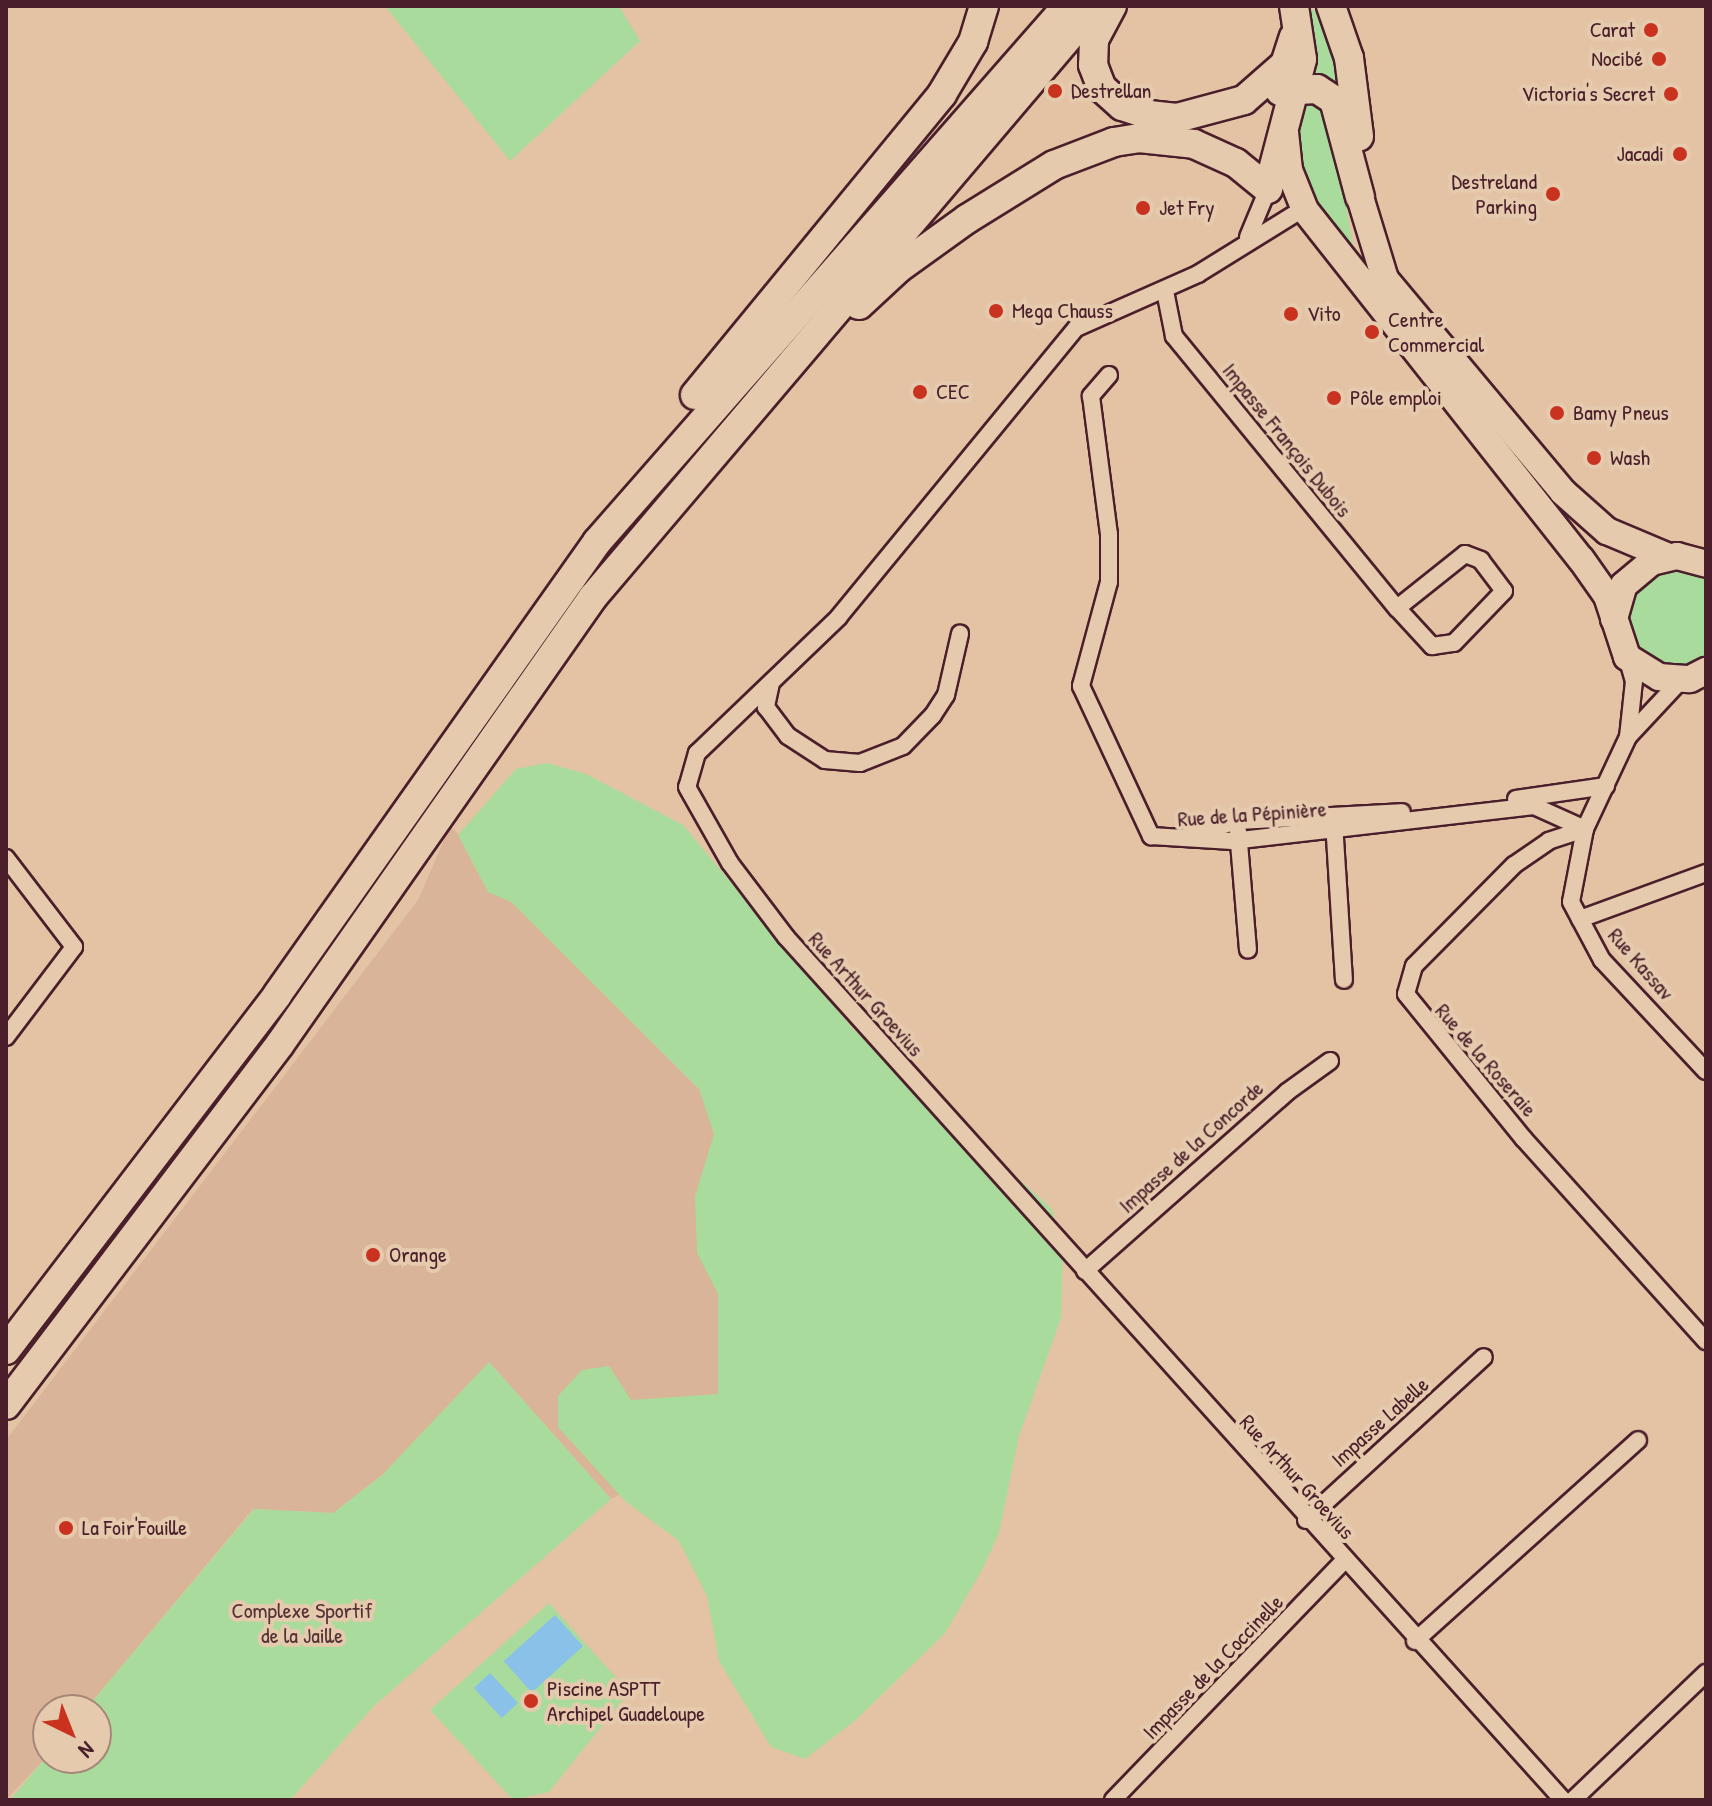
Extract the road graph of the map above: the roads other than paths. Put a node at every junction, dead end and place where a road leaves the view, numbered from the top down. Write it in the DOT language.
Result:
graph roads {
  1 [pos="984,6"];
  2 [pos="1067,6"];
  3 [pos="1095,6"];
  4 [pos="1112,6"];
  5 [pos="1331,6"];
  6 [pos="1295,7"];
  7 [pos="1297,87"];
  8 [pos="1227,108"];
  9 [pos="1284,128"];
  10 [pos="1268,189"];
  11 [pos="1360,197"];
  12 [pos="1293,215"];
  13 [pos="1240,248"];
  14 [pos="1165,291"];
  15 [pos="1410,350"];
  16 [pos="1109,375"];
  17 [pos="682,491"];
  18 [pos="1669,557"];
  19 [pos="1706,564"];
  20 [pos="1397,608"];
  21 [pos="1614,619"];
  22 [pos="960,634"];
  23 [pos="1627,657"];
  24 [pos="1696,680"];
  25 [pos="771,683"];
  26 [pos="1628,737"];
  27 [pos="1606,786"];
  28 [pos="1237,821"];
  29 [pos="1334,823"];
  30 [pos="1585,829"];
  31 [pos="1239,840"];
  32 [pos="1168,841"];
  33 [pos="6,858"];
  34 [pos="367,863"];
  35 [pos="1706,873"];
  36 [pos="1580,919"];
  37 [pos="1248,950"];
  38 [pos="1344,980"];
  39 [pos="6,1037"];
  40 [pos="1330,1061"];
  41 [pos="1706,1071"];
  42 [pos="1085,1271"];
  43 [pos="1706,1341"];
  44 [pos="6,1350"];
  45 [pos="1484,1357"];
  46 [pos="6,1405"];
  47 [pos="1638,1440"];
  48 [pos="1306,1520"];
  49 [pos="1343,1562"];
  50 [pos="1415,1641"];
  51 [pos="1706,1673"];
  52 [pos="1113,1800"];
  53 [pos="1563,1800"];
  54 [pos="1573,1800"];
  1 -- 34 [label="highway"];
  2 -- 34 [label="highway"];
  3 -- 17 [label="highway"];
  4 -- 8 [label="highway"];
  5 -- 11 [label="highway"];
  6 -- 7 [label="highway"];
  6 -- 8 [label="highway"];
  7 -- 8 [label="highway"];
  7 -- 9 [label="highway"];
  7 -- 11 [label="highway"];
  9 -- 10 [label="highway"];
  9 -- 15 [label="main road"];
  10 -- 12 [label="main road"];
  10 -- 13 [label="street"];
  10 -- 17 [label="highway"];
  11 -- 18 [label="main road"];
  12 -- 13 [label="street, Rue Arthur Groevius"];
  12 -- 15 [label="main road"];
  13 -- 14 [label="street, Rue Arthur Groevius"];
  14 -- 20 [label="street, Impasse François Dubois"];
  14 -- 25 [label="street, Rue Arthur Groevius"];
  15 -- 21 [label="main road"];
  16 -- 32 [label="street"];
  17 -- 46 [label="highway"];
  18 -- 19 [label="main road"];
  18 -- 21 [label="main road"];
  20 -- 20 [label="street, Impasse François Dubois"];
  21 -- 23 [label="main road"];
  22 -- 25 [label="street"];
  23 -- 24 [label="main road"];
  23 -- 26 [label="street"];
  24 -- 26 [label="street"];
  25 -- 42 [label="street, Rue Arthur Groevius"];
  26 -- 27 [label="street"];
  27 -- 29 [label="street, Rue de la Pépinière"];
  27 -- 30 [label="street"];
  28 -- 29 [label="street, Rue de la Pépinière"];
  28 -- 31 [label="street"];
  28 -- 32 [label="street, Rue de la Pépinière"];
  29 -- 30 [label="street, Rue de la Pépinière"];
  29 -- 31 [label="street, Rue de la Pépinière"];
  29 -- 38 [label="street"];
  30 -- 36 [label="street, Rue Kassav"];
  30 -- 43 [label="street, Rue de la Roseraie"];
  31 -- 32 [label="street, Rue de la Pépinière"];
  31 -- 37 [label="street"];
  33 -- 39 [label="street"];
  34 -- 44 [label="highway"];
  35 -- 36 [label="street, Rue Kassav"];
  36 -- 41 [label="street, Rue Kassav"];
  40 -- 42 [label="street, Impasse de la Concorde"];
  42 -- 48 [label="street, Rue Arthur Groevius"];
  45 -- 48 [label="street, Impasse Labelle"];
  47 -- 50 [label="street"];
  48 -- 49 [label="street, Rue Arthur Groevius"];
  49 -- 50 [label="street, Rue Arthur Groevius"];
  49 -- 52 [label="street, Impasse de la Coccinelle"];
  50 -- 53 [label="street, Rue Arthur Groevius"];
  51 -- 54 [label="street"];
}
